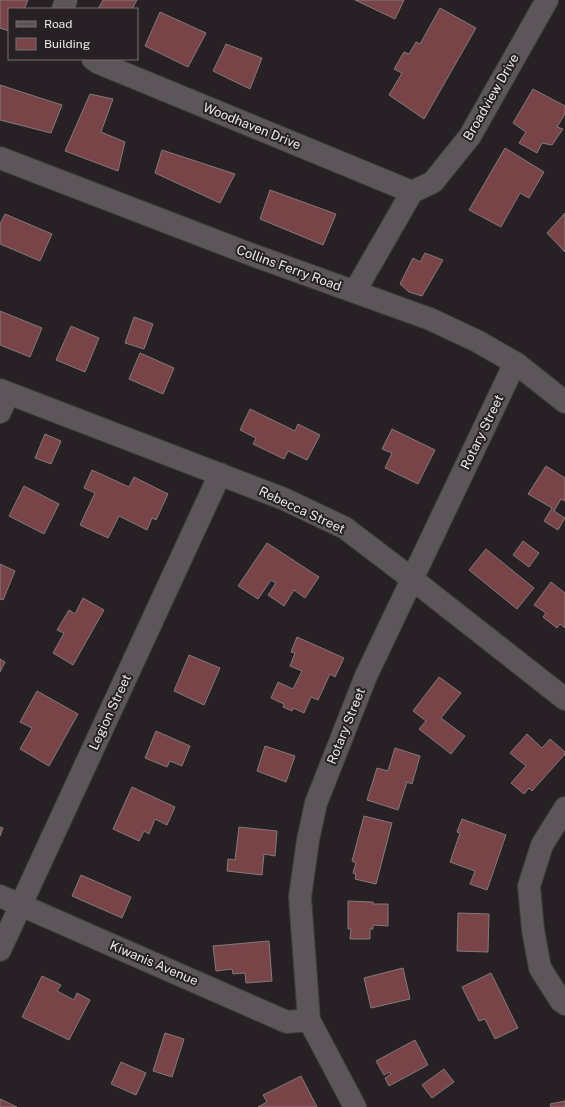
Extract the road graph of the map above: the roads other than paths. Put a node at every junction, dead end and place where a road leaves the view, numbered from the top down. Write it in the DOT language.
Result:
graph roads {
  1 [pos="539,3"];
  2 [pos="95,60"];
  3 [pos="0,158"];
  4 [pos="412,192"];
  5 [pos="355,292"];
  6 [pos="515,363"];
  7 [pos="3,398"];
  8 [pos="565,402"];
  9 [pos="220,474"];
  10 [pos="412,578"];
  11 [pos="565,699"];
  12 [pos="565,808"];
  13 [pos="0,896"];
  14 [pos="20,906"];
  15 [pos="0,950"];
  16 [pos="565,1004"];
  17 [pos="309,1020"];
  18 [pos="355,1107"];
  1 -- 4 [label="street, Broadview Drive"];
  2 -- 4 [label="street, Woodhaven Drive"];
  3 -- 5 [label="street, Collins Ferry Road"];
  4 -- 5 [label="street"];
  5 -- 6 [label="street, Collins Ferry Road"];
  6 -- 8 [label="street, Collins Ferry Road"];
  6 -- 10 [label="street, Rotary Street"];
  7 -- 9 [label="street, Rebecca Street"];
  9 -- 10 [label="street, Rebecca Street"];
  9 -- 14 [label="street, Legion Street"];
  10 -- 11 [label="street, Rebecca Street"];
  10 -- 17 [label="street, Rotary Street"];
  12 -- 16 [label="street"];
  13 -- 14 [label="street, Kiwanis Avenue"];
  14 -- 15 [label="street, Legion Street"];
  14 -- 17 [label="street, Kiwanis Avenue"];
  17 -- 18 [label="street, Rotary Street"];
}
